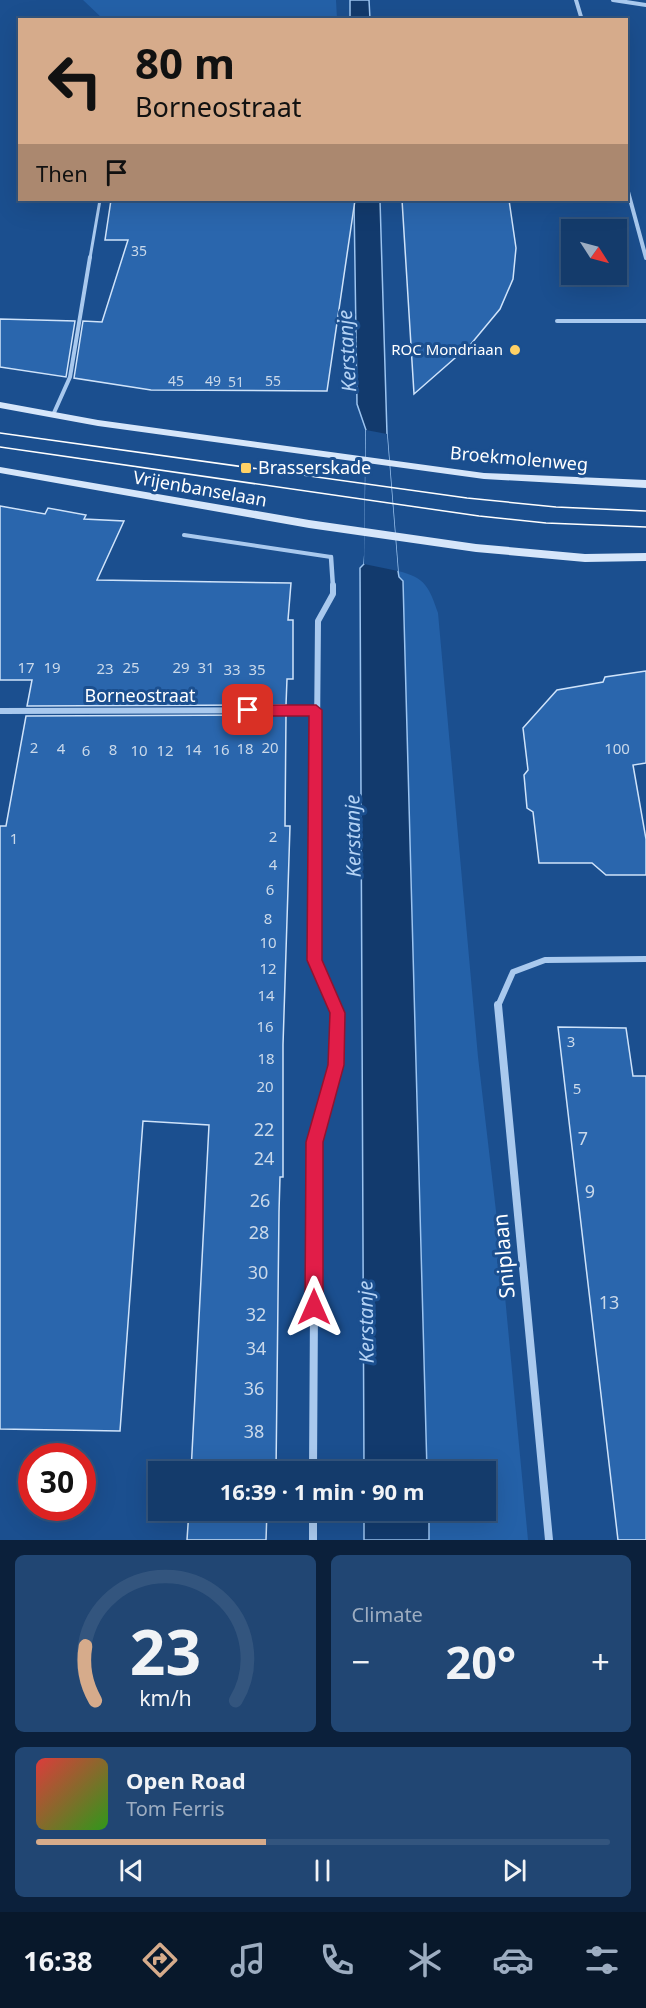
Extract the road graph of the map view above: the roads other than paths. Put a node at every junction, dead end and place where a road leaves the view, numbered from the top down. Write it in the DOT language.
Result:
graph roads {
  1 [pos="576,0"];
  2 [pos="613,0"];
  3 [pos="646,5"];
  4 [pos="581,18"];
  5 [pos="628,192"];
  6 [pos="100,201"];
  7 [pos="646,258"];
  8 [pos="557,321"];
  9 [pos="646,321"];
  10 [pos="0,405"];
  11 [pos="53,415"];
  12 [pos="0,470"];
  13 [pos="646,484"];
  14 [pos="184,535"];
  15 [pos="332,557"];
  16 [pos="646,557"];
  17 [pos="316,710"];
  18 [pos="0,711"];
  19 [pos="646,959"];
  20 [pos="313,1461"];
  21 [pos="313,1521"];
  22 [pos="313,1540"];
  23 [pos="549,1540"];
  1 -- 4 [label="street"];
  2 -- 3 [label="street"];
  5 -- 7 [label="street"];
  6 -- 11 [label="lane"];
  8 -- 9 [label="lane"];
  10 -- 11 [label="main road"];
  11 -- 13 [label="main road, Broekmolenweg"];
  12 -- 16 [label="main road, Vrijenbanselaan"];
  14 -- 15 [label="lane"];
  15 -- 17 [label="street"];
  17 -- 18 [label="street, Borneostraat"];
  17 -- 20 [label="street"];
  19 -- 23 [label="street, Sniplaan"];
  21 -- 22 [label="street"];
}
